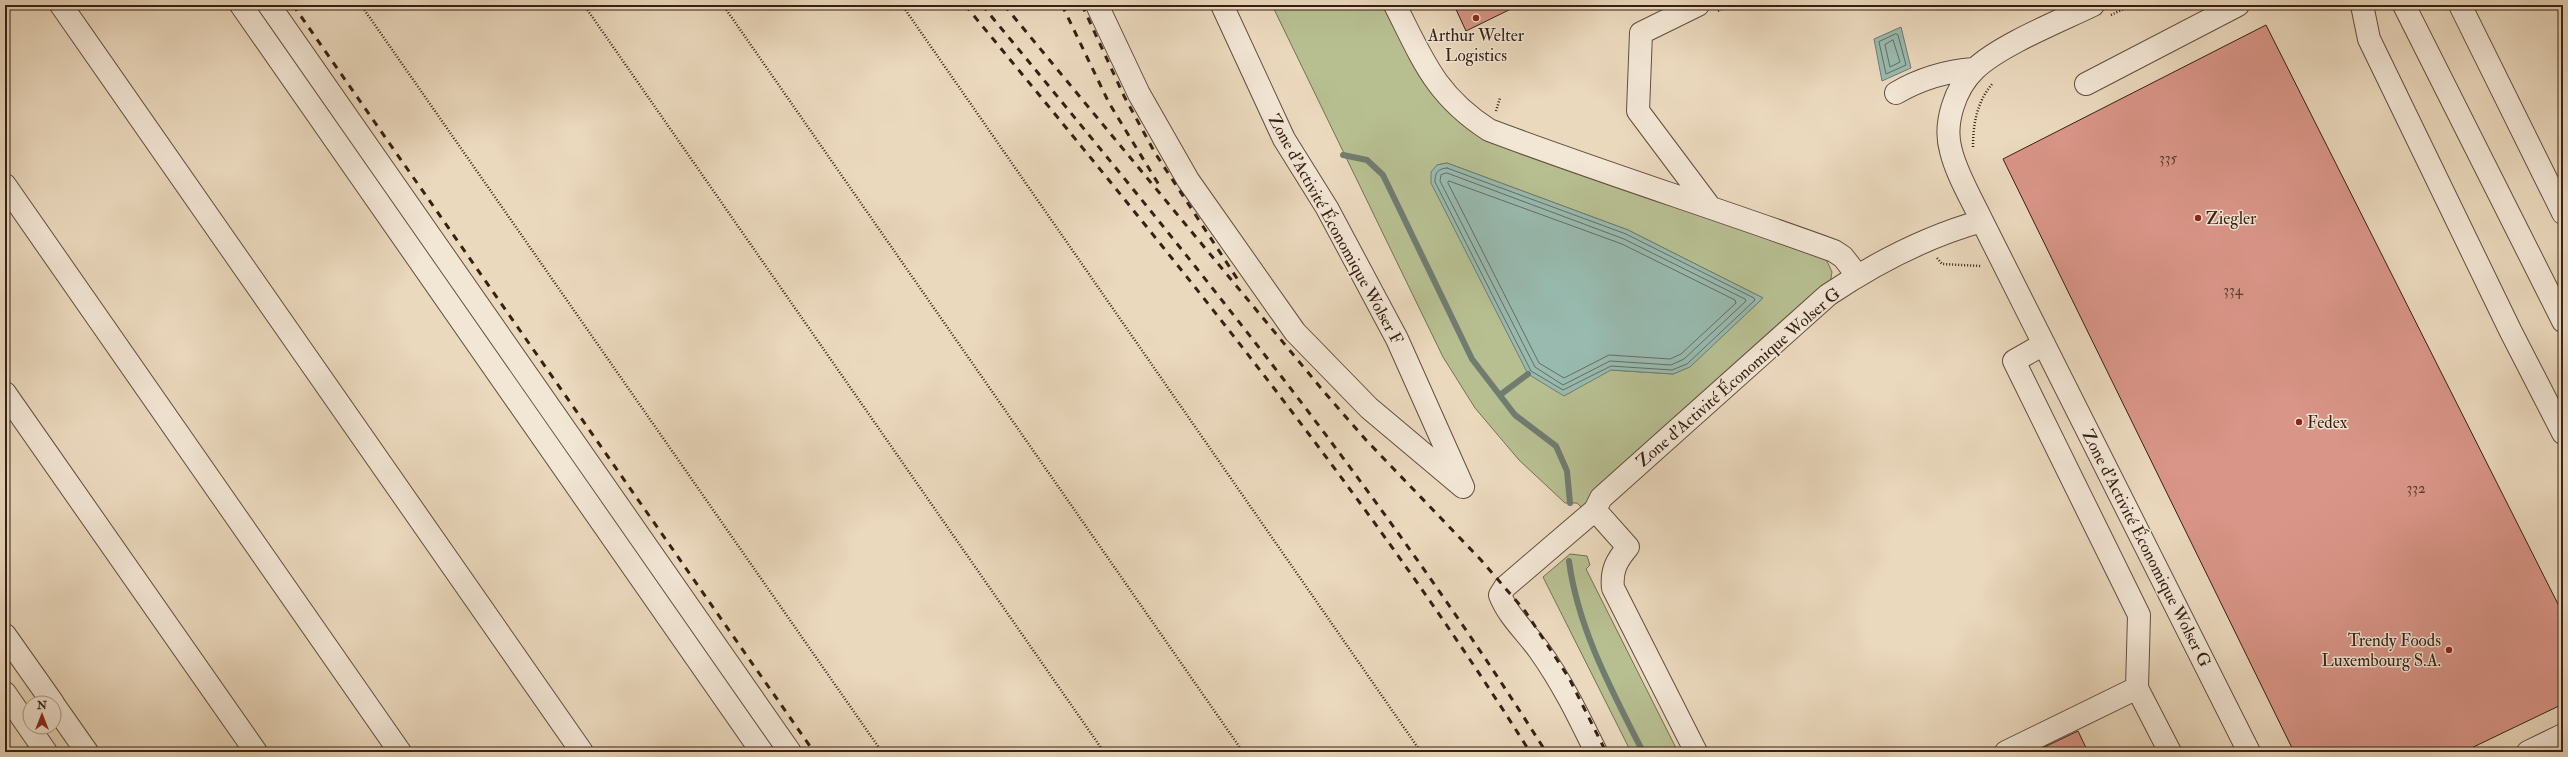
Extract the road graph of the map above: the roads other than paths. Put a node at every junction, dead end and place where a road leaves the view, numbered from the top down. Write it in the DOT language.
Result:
graph roads {
  1 [pos="61,5"];
  2 [pos="241,5"];
  3 [pos="269,5"];
  4 [pos="1097,5"];
  5 [pos="1222,5"];
  6 [pos="1395,5"];
  7 [pos="1698,5"];
  8 [pos="2238,5"];
  9 [pos="2362,5"];
  10 [pos="2404,5"];
  11 [pos="2460,5"];
  12 [pos="2099,12"];
  13 [pos="1974,69"];
  14 [pos="2086,84"];
  15 [pos="1896,93"];
  16 [pos="5,186"];
  17 [pos="1710,207"];
  18 [pos="2563,213"];
  19 [pos="1982,220"];
  20 [pos="1857,275"];
  21 [pos="2563,321"];
  22 [pos="2044,344"];
  23 [pos="5,393"];
  24 [pos="2563,433"];
  25 [pos="1592,512"];
  26 [pos="5,635"];
  27 [pos="2137,688"];
  28 [pos="5,693"];
  29 [pos="47,695"];
  30 [pos="62,717"];
  31 [pos="2563,735"];
  32 [pos="46,752"];
  33 [pos="87,752"];
  34 [pos="256,752"];
  35 [pos="400,752"];
  36 [pos="582,752"];
  37 [pos="762,752"];
  38 [pos="790,752"];
  39 [pos="1596,752"];
  40 [pos="1696,752"];
  41 [pos="2006,752"];
  42 [pos="2170,752"];
  43 [pos="2249,752"];
  44 [pos="2528,752"];
  1 -- 36 [label="lane"];
  2 -- 37 [label="lane"];
  3 -- 38 [label="lane"];
  4 -- 5 [label="lane, Zone d'Activité Économique Wolser F"];
  6 -- 17 [label="lane"];
  7 -- 17 [label="lane"];
  8 -- 14 [label="lane"];
  9 -- 24 [label="lane"];
  10 -- 21 [label="lane"];
  11 -- 18 [label="lane"];
  12 -- 13 [label="lane, Zone d'Activité Économique Wolser G"];
  13 -- 15 [label="lane"];
  13 -- 19 [label="lane, Zone d'Activité Économique Wolser G"];
  16 -- 35 [label="lane"];
  17 -- 20 [label="lane"];
  19 -- 20 [label="lane, Zone d'Activité Économique Wolser G"];
  19 -- 22 [label="lane, Zone d'Activité Économique Wolser G"];
  20 -- 25 [label="lane, Zone d'Activité Économique Wolser G"];
  22 -- 27 [label="lane"];
  22 -- 43 [label="lane, Zone d'Activité Économique Wolser G"];
  23 -- 34 [label="lane"];
  25 -- 39 [label="lane, Zone d'Activité Économique Wolser G"];
  25 -- 40 [label="lane"];
  26 -- 29 [label="lane"];
  27 -- 41 [label="lane"];
  27 -- 42 [label="lane"];
  28 -- 32 [label="lane"];
  30 -- 33 [label="lane"];
  31 -- 44 [label="lane"];
}
